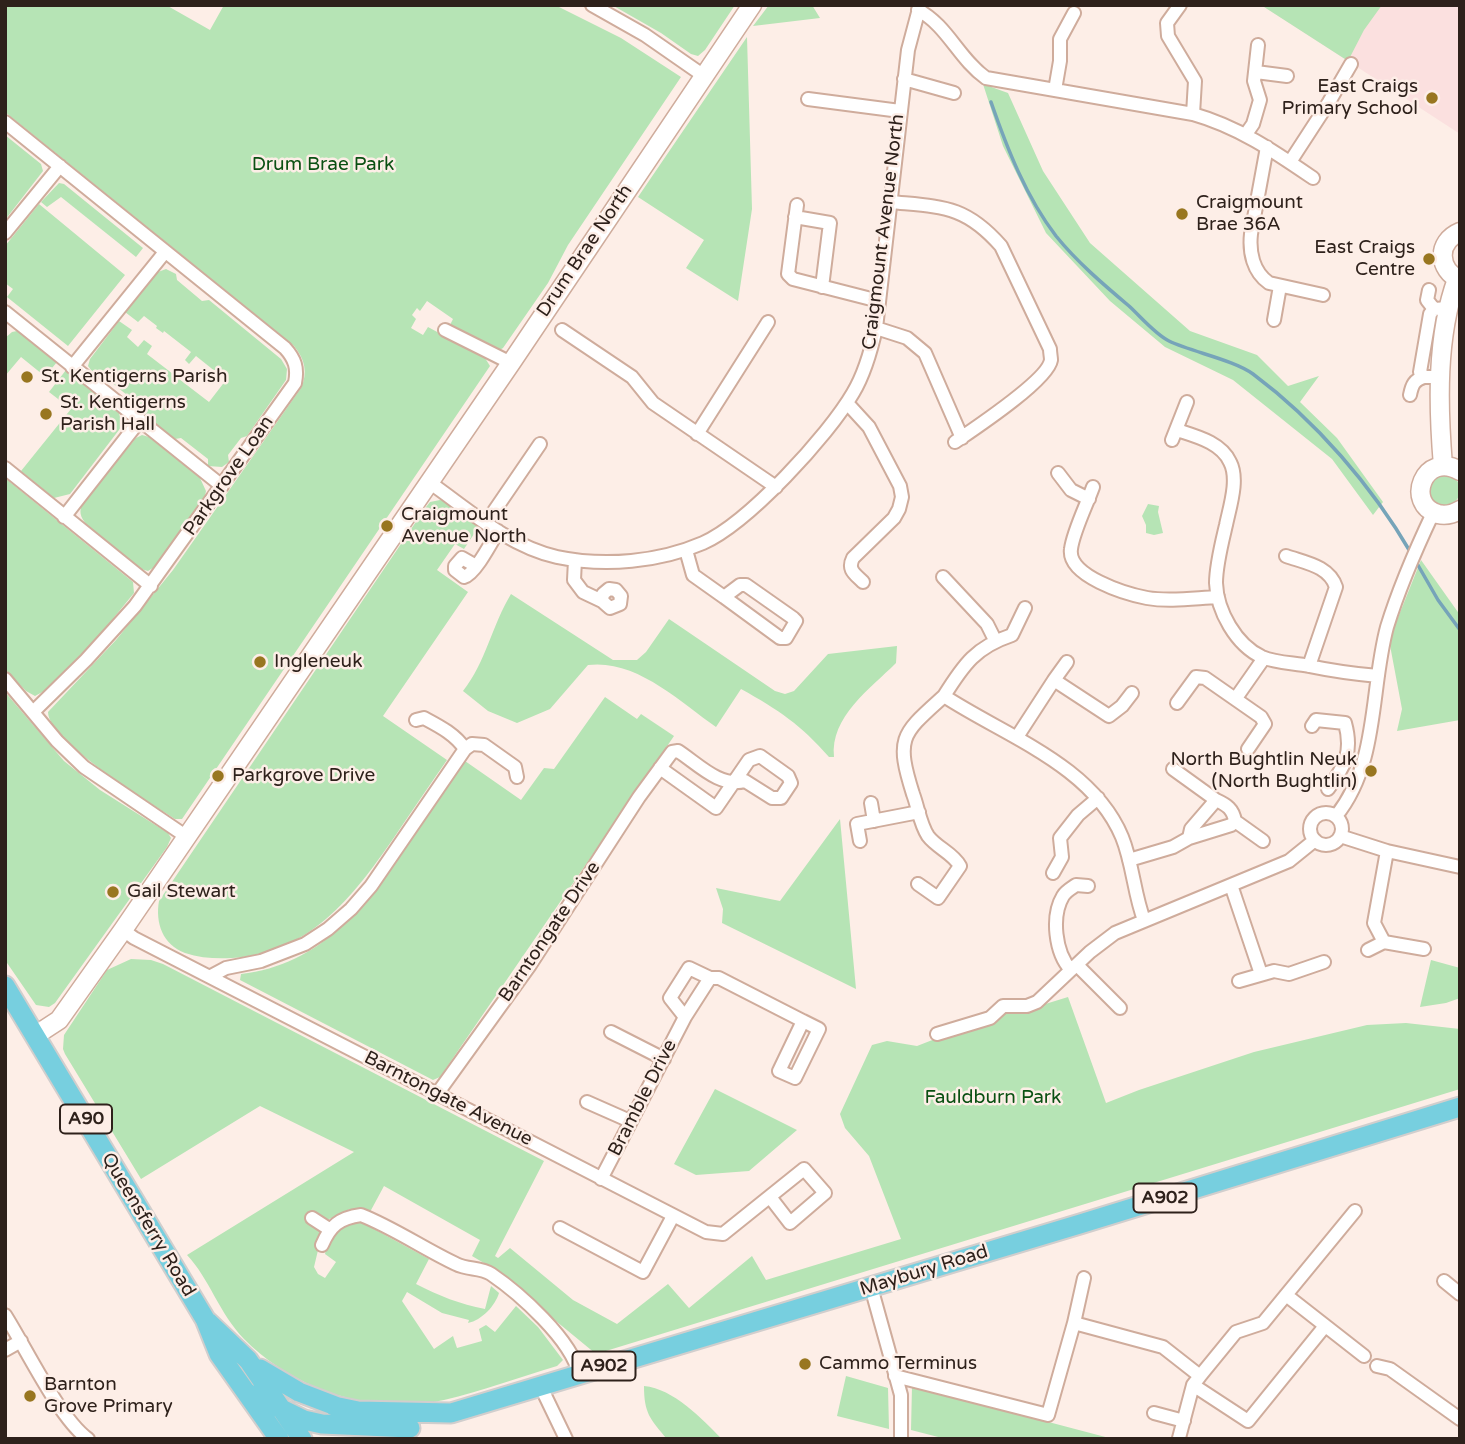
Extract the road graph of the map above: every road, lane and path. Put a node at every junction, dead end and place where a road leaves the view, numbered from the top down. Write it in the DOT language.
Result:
graph roads {
  1 [pos="592,5"];
  2 [pos="752,5"];
  3 [pos="1180,5"];
  4 [pos="919,7"];
  5 [pos="1074,13"];
  6 [pos="1258,45"];
  7 [pos="1351,64"];
  8 [pos="1256,72"];
  9 [pos="704,76"];
  10 [pos="1287,76"];
  11 [pos="904,79"];
  12 [pos="950,89"];
  13 [pos="1055,90"];
  14 [pos="808,99"];
  15 [pos="900,111"];
  16 [pos="1193,114"];
  17 [pos="5,122"];
  18 [pos="1246,134"];
  19 [pos="1267,147"];
  20 [pos="1290,162"];
  21 [pos="60,166"];
  22 [pos="1313,178"];
  23 [pos="891,202"];
  24 [pos="1460,232"];
  25 [pos="5,233"];
  26 [pos="165,252"];
  27 [pos="1458,280"];
  28 [pos="1280,286"];
  29 [pos="822,287"];
  30 [pos="1429,290"];
  31 [pos="1323,295"];
  32 [pos="879,301"];
  33 [pos="1441,309"];
  34 [pos="7,318"];
  35 [pos="1274,320"];
  36 [pos="768,321"];
  37 [pos="876,328"];
  38 [pos="445,330"];
  39 [pos="562,330"];
  40 [pos="511,363"];
  41 [pos="72,368"];
  42 [pos="1433,377"];
  43 [pos="1410,395"];
  44 [pos="1187,402"];
  45 [pos="847,403"];
  46 [pos="139,421"];
  47 [pos="697,434"];
  48 [pos="540,444"];
  49 [pos="5,468"];
  50 [pos="1451,468"];
  51 [pos="1058,473"];
  52 [pos="429,482"];
  53 [pos="222,486"];
  54 [pos="776,487"];
  55 [pos="1460,510"];
  56 [pos="1433,513"];
  57 [pos="65,516"];
  58 [pos="486,523"];
  59 [pos="498,531"];
  60 [pos="686,550"];
  61 [pos="1286,556"];
  62 [pos="575,560"];
  63 [pos="476,566"];
  64 [pos="943,577"];
  65 [pos="863,582"];
  66 [pos="151,586"];
  67 [pos="724,597"];
  68 [pos="1218,597"];
  69 [pos="602,601"];
  70 [pos="1025,608"];
  71 [pos="995,640"];
  72 [pos="1264,658"];
  73 [pos="1067,662"];
  74 [pos="1309,666"];
  75 [pos="1378,676"];
  76 [pos="5,679"];
  77 [pos="1054,680"];
  78 [pos="1132,693"];
  79 [pos="944,696"];
  80 [pos="1236,698"];
  81 [pos="1177,703"];
  82 [pos="33,712"];
  83 [pos="416,720"];
  84 [pos="1312,726"];
  85 [pos="1017,737"];
  86 [pos="465,749"];
  87 [pos="1248,749"];
  88 [pos="1346,757"];
  89 [pos="1364,761"];
  90 [pos="660,768"];
  91 [pos="1173,769"];
  92 [pos="517,777"];
  93 [pos="1328,789"];
  94 [pos="1098,798"];
  95 [pos="1216,800"];
  96 [pos="871,803"];
  97 [pos="919,812"];
  98 [pos="1336,816"];
  99 [pos="874,821"];
  100 [pos="1235,821"];
  101 [pos="1340,836"];
  102 [pos="187,837"];
  103 [pos="1189,838"];
  104 [pos="1315,840"];
  105 [pos="860,841"];
  106 [pos="1263,841"];
  107 [pos="1387,851"];
  108 [pos="1129,860"];
  109 [pos="1460,867"];
  110 [pos="1053,873"];
  111 [pos="918,884"];
  112 [pos="1231,885"];
  113 [pos="1088,886"];
  114 [pos="1144,920"];
  115 [pos="123,930"];
  116 [pos="1384,942"];
  117 [pos="1423,949"];
  118 [pos="1367,950"];
  119 [pos="1324,962"];
  120 [pos="1074,967"];
  121 [pos="1261,974"];
  122 [pos="211,976"];
  123 [pos="710,978"];
  124 [pos="1239,981"];
  125 [pos="5,986"];
  126 [pos="1119,1008"];
  127 [pos="685,1017"];
  128 [pos="59,1020"];
  129 [pos="803,1021"];
  130 [pos="611,1032"];
  131 [pos="937,1034"];
  132 [pos="36,1035"];
  133 [pos="664,1059"];
  134 [pos="52,1062"];
  135 [pos="437,1094"];
  136 [pos="587,1102"];
  137 [pos="1460,1107"];
  138 [pos="631,1121"];
  139 [pos="601,1178"];
  140 [pos="769,1197"];
  141 [pos="1355,1211"];
  142 [pos="673,1216"];
  143 [pos="312,1218"];
  144 [pos="560,1228"];
  145 [pos="329,1229"];
  146 [pos="322,1245"];
  147 [pos="1084,1278"];
  148 [pos="1444,1281"];
  149 [pos="871,1287"];
  150 [pos="1460,1294"];
  151 [pos="1286,1295"];
  152 [pos="5,1315"];
  153 [pos="205,1319"];
  154 [pos="1074,1323"];
  155 [pos="1325,1326"];
  156 [pos="21,1341"];
  157 [pos="5,1350"];
  158 [pos="1364,1356"];
  159 [pos="248,1360"];
  160 [pos="1377,1366"];
  161 [pos="579,1374"];
  162 [pos="895,1376"];
  163 [pos="1197,1381"];
  164 [pos="540,1385"];
  165 [pos="246,1391"];
  166 [pos="334,1406"];
  167 [pos="285,1411"];
  168 [pos="384,1412"];
  169 [pos="451,1413"];
  170 [pos="1154,1413"];
  171 [pos="1460,1419"];
  172 [pos="1184,1421"];
  173 [pos="410,1428"];
  174 [pos="357,1434"];
  175 [pos="1180,1438"];
  176 [pos="88,1439"];
  177 [pos="279,1439"];
  178 [pos="302,1439"];
  179 [pos="386,1439"];
  180 [pos="566,1439"];
  181 [pos="901,1439"];
  1 -- 9 [label="street"];
  2 -- 9 [label="main road, Drum Brae North"];
  3 -- 16 [label="street"];
  4 -- 11 [label="street, Craigmount Avenue North"];
  4 -- 13 [label="street"];
  5 -- 13 [label="street"];
  6 -- 8 [label="street"];
  7 -- 20 [label="street"];
  8 -- 10 [label="street"];
  8 -- 18 [label="street"];
  9 -- 40 [label="main road, Drum Brae North"];
  11 -- 12 [label="street"];
  11 -- 15 [label="street, Craigmount Avenue North"];
  13 -- 16 [label="street"];
  14 -- 15 [label="street"];
  15 -- 23 [label="street, Craigmount Avenue North"];
  16 -- 18 [label="street"];
  17 -- 21 [label="street"];
  18 -- 19 [label="street"];
  19 -- 20 [label="street"];
  19 -- 28 [label="street"];
  20 -- 22 [label="street"];
  21 -- 25 [label="street"];
  21 -- 26 [label="street"];
  23 -- 32 [label="street, Craigmount Avenue North"];
  23 -- 37 [label="street"];
  24 -- 27 [label="main road"];
  26 -- 41 [label="street"];
  26 -- 53 [label="street, Parkgrove Loan"];
  27 -- 33 [label="main road"];
  28 -- 31 [label="street"];
  28 -- 35 [label="street"];
  29 -- 29 [label="street"];
  29 -- 32 [label="street"];
  30 -- 33 [label="street"];
  32 -- 37 [label="street, Craigmount Avenue North"];
  33 -- 42 [label="main road"];
  34 -- 41 [label="street"];
  36 -- 47 [label="street"];
  37 -- 45 [label="street, Craigmount Avenue North"];
  38 -- 40 [label="street"];
  39 -- 47 [label="street"];
  40 -- 52 [label="main road, Drum Brae North"];
  41 -- 46 [label="street"];
  42 -- 43 [label="street"];
  42 -- 50 [label="main road"];
  44 -- 68 [label="street"];
  45 -- 54 [label="street, Craigmount Avenue North"];
  45 -- 65 [label="street"];
  46 -- 53 [label="street"];
  46 -- 57 [label="street"];
  47 -- 54 [label="street"];
  48 -- 58 [label="street"];
  49 -- 57 [label="street"];
  50 -- 56 [label="main road"];
  51 -- 68 [label="street"];
  52 -- 58 [label="street, Craigmount Avenue North"];
  52 -- 102 [label="main road, Drum Brae North"];
  53 -- 66 [label="street, Parkgrove Loan"];
  54 -- 60 [label="street, Craigmount Avenue North"];
  55 -- 56 [label="main road"];
  56 -- 75 [label="street"];
  57 -- 66 [label="street"];
  58 -- 59 [label="street, Craigmount Avenue North"];
  59 -- 62 [label="street, Craigmount Avenue North"];
  59 -- 63 [label="street"];
  60 -- 62 [label="street, Craigmount Avenue North"];
  60 -- 67 [label="street"];
  61 -- 74 [label="street"];
  62 -- 69 [label="street"];
  64 -- 71 [label="street"];
  66 -- 82 [label="street, Parkgrove Loan"];
  67 -- 67 [label="street"];
  68 -- 72 [label="street"];
  70 -- 71 [label="street"];
  71 -- 79 [label="street"];
  72 -- 74 [label="street"];
  72 -- 80 [label="street"];
  73 -- 77 [label="street"];
  74 -- 75 [label="street"];
  75 -- 89 [label="street"];
  76 -- 82 [label="street"];
  77 -- 78 [label="street"];
  77 -- 85 [label="street"];
  79 -- 85 [label="street"];
  79 -- 97 [label="street"];
  80 -- 81 [label="street"];
  80 -- 87 [label="street"];
  82 -- 102 [label="street"];
  83 -- 86 [label="street"];
  84 -- 88 [label="street"];
  85 -- 94 [label="street"];
  86 -- 92 [label="street"];
  86 -- 122 [label="street"];
  88 -- 89 [label="street"];
  88 -- 93 [label="street"];
  89 -- 98 [label="street"];
  90 -- 90 [label="street"];
  90 -- 135 [label="street, Barntongate Drive"];
  91 -- 95 [label="street"];
  94 -- 108 [label="street"];
  94 -- 110 [label="street"];
  95 -- 100 [label="street"];
  95 -- 103 [label="street"];
  96 -- 99 [label="street"];
  97 -- 99 [label="street"];
  97 -- 111 [label="street"];
  98 -- 101 [label="street"];
  98 -- 104 [label="street"];
  99 -- 105 [label="street"];
  100 -- 103 [label="street"];
  100 -- 106 [label="street"];
  101 -- 104 [label="street"];
  101 -- 107 [label="street"];
  102 -- 115 [label="main road, Drum Brae North"];
  103 -- 108 [label="street"];
  104 -- 112 [label="street"];
  107 -- 109 [label="street"];
  107 -- 116 [label="street"];
  108 -- 114 [label="street"];
  112 -- 114 [label="street"];
  112 -- 121 [label="street"];
  113 -- 120 [label="street"];
  114 -- 120 [label="street"];
  115 -- 122 [label="street, Barntongate Avenue"];
  115 -- 128 [label="main road, Drum Brae North"];
  116 -- 117 [label="street"];
  116 -- 118 [label="street"];
  119 -- 121 [label="street"];
  120 -- 126 [label="street"];
  120 -- 131 [label="street"];
  121 -- 124 [label="street"];
  122 -- 135 [label="street, Barntongate Avenue"];
  123 -- 127 [label="street, Bramble Drive"];
  123 -- 127 [label="street, Bramble Drive"];
  123 -- 129 [label="street, Bramble Drive"];
  125 -- 132 [label="main road, Queensferry Road / A90"];
  127 -- 133 [label="street, Bramble Drive"];
  128 -- 132 [label="main road, Drum Brae North"];
  128 -- 134 [label="main road, Drum Brae North"];
  130 -- 133 [label="street"];
  132 -- 134 [label="main road, Queensferry Road / A90"];
  133 -- 138 [label="street, Bramble Drive"];
  134 -- 153 [label="main road, Queensferry Road / A90"];
  135 -- 139 [label="street, Barntongate Avenue"];
  136 -- 138 [label="street"];
  137 -- 149 [label="main road, Maybury Road / A902"];
  138 -- 139 [label="street, Bramble Drive"];
  139 -- 142 [label="street, Barntongate Avenue"];
  140 -- 140 [label="street, Barntongate Avenue"];
  140 -- 142 [label="street, Barntongate Avenue"];
  141 -- 151 [label="street"];
  142 -- 144 [label="street"];
  143 -- 145 [label="street"];
  145 -- 146 [label="street"];
  145 -- 161 [label="street"];
  147 -- 154 [label="street"];
  148 -- 150 [label="street"];
  149 -- 161 [label="main road, Maybury Road / A902"];
  149 -- 162 [label="street"];
  151 -- 155 [label="street"];
  151 -- 163 [label="street"];
  152 -- 156 [label="street"];
  153 -- 159 [label="main road, Queensferry Road / A90"];
  153 -- 165 [label="main road, Queensferry Road / A90"];
  154 -- 162 [label="street"];
  154 -- 163 [label="street"];
  155 -- 158 [label="street"];
  155 -- 163 [label="street"];
  156 -- 157 [label="street"];
  156 -- 176 [label="street"];
  159 -- 166 [label="main road, A902"];
  159 -- 167 [label="main road, Queensferry Road / A90"];
  160 -- 171 [label="street"];
  161 -- 164 [label="main road, Maybury Road / A902"];
  162 -- 181 [label="street"];
  163 -- 172 [label="street"];
  164 -- 169 [label="main road, Maybury Road / A902"];
  164 -- 180 [label="street"];
  165 -- 167 [label="main road, A902"];
  165 -- 177 [label="main road, Queensferry Road / A90"];
  166 -- 168 [label="main road, A902"];
  166 -- 174 [label="main road, A902"];
  167 -- 174 [label="main road, A902"];
  167 -- 178 [label="main road, Queensferry Road / A90"];
  168 -- 169 [label="main road, Maybury Road / A902"];
  168 -- 174 [label="main road"];
  169 -- 173 [label="main road, A902"];
  170 -- 172 [label="street"];
  172 -- 175 [label="street"];
  173 -- 174 [label="main road, A902"];
  173 -- 179 [label="main road, A902"];
}
